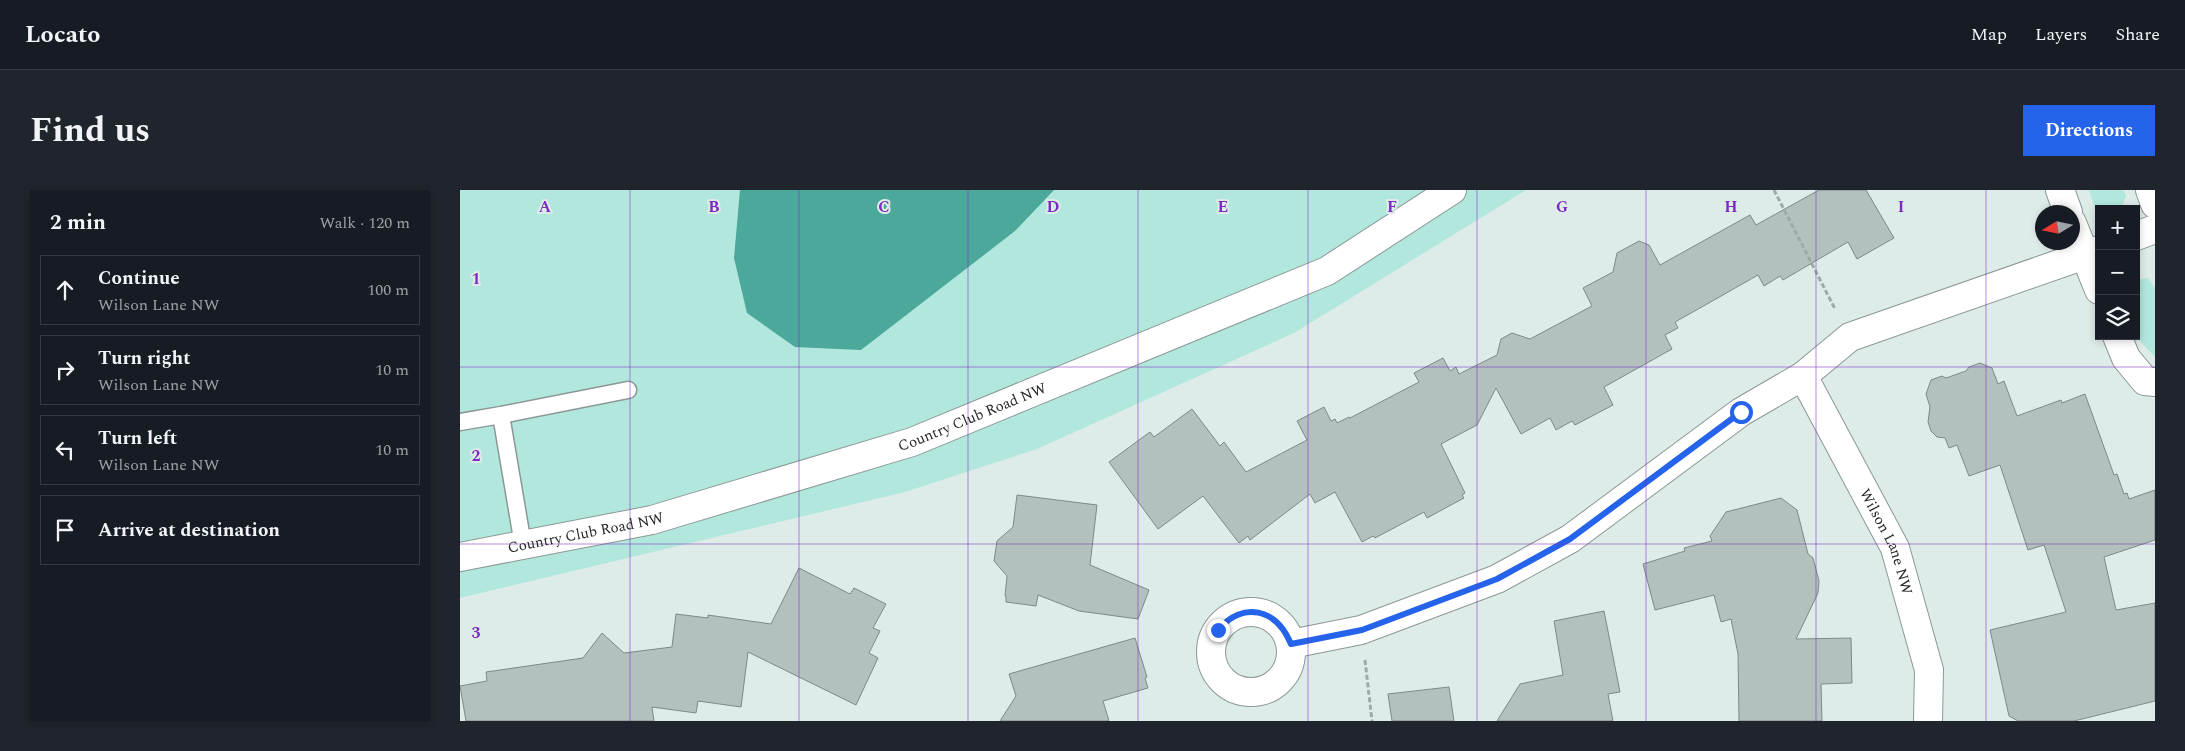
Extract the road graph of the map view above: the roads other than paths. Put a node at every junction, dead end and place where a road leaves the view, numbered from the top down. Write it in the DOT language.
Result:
graph roads {
  1 [pos="1452,190"];
  2 [pos="2060,190"];
  3 [pos="2150,190"];
  4 [pos="2155,204"];
  5 [pos="2065,205"];
  6 [pos="2155,229"];
  7 [pos="2080,235"];
  8 [pos="2140,235"];
  9 [pos="2092,252"];
  10 [pos="2095,268"];
  11 [pos="2119,340"];
  12 [pos="1803,376"];
  13 [pos="2155,382"];
  14 [pos="628,390"];
  15 [pos="501,414"];
  16 [pos="460,422"];
  17 [pos="522,545"];
  18 [pos="460,557"];
  19 [pos="1291,644"];
  20 [pos="1928,721"];
  1 -- 17 [label="street, Country Club Road NW"];
  2 -- 5 [label="street"];
  3 -- 4 [label="street"];
  6 -- 8 [label="street"];
  7 -- 9 [label="street"];
  9 -- 10 [label="street"];
  9 -- 12 [label="street"];
  11 -- 13 [label="street"];
  12 -- 19 [label="street"];
  12 -- 20 [label="street, Wilson Lane NW"];
  14 -- 15 [label="lane"];
  15 -- 16 [label="lane"];
  15 -- 17 [label="lane"];
  17 -- 18 [label="street, Country Club Road NW"];
}
